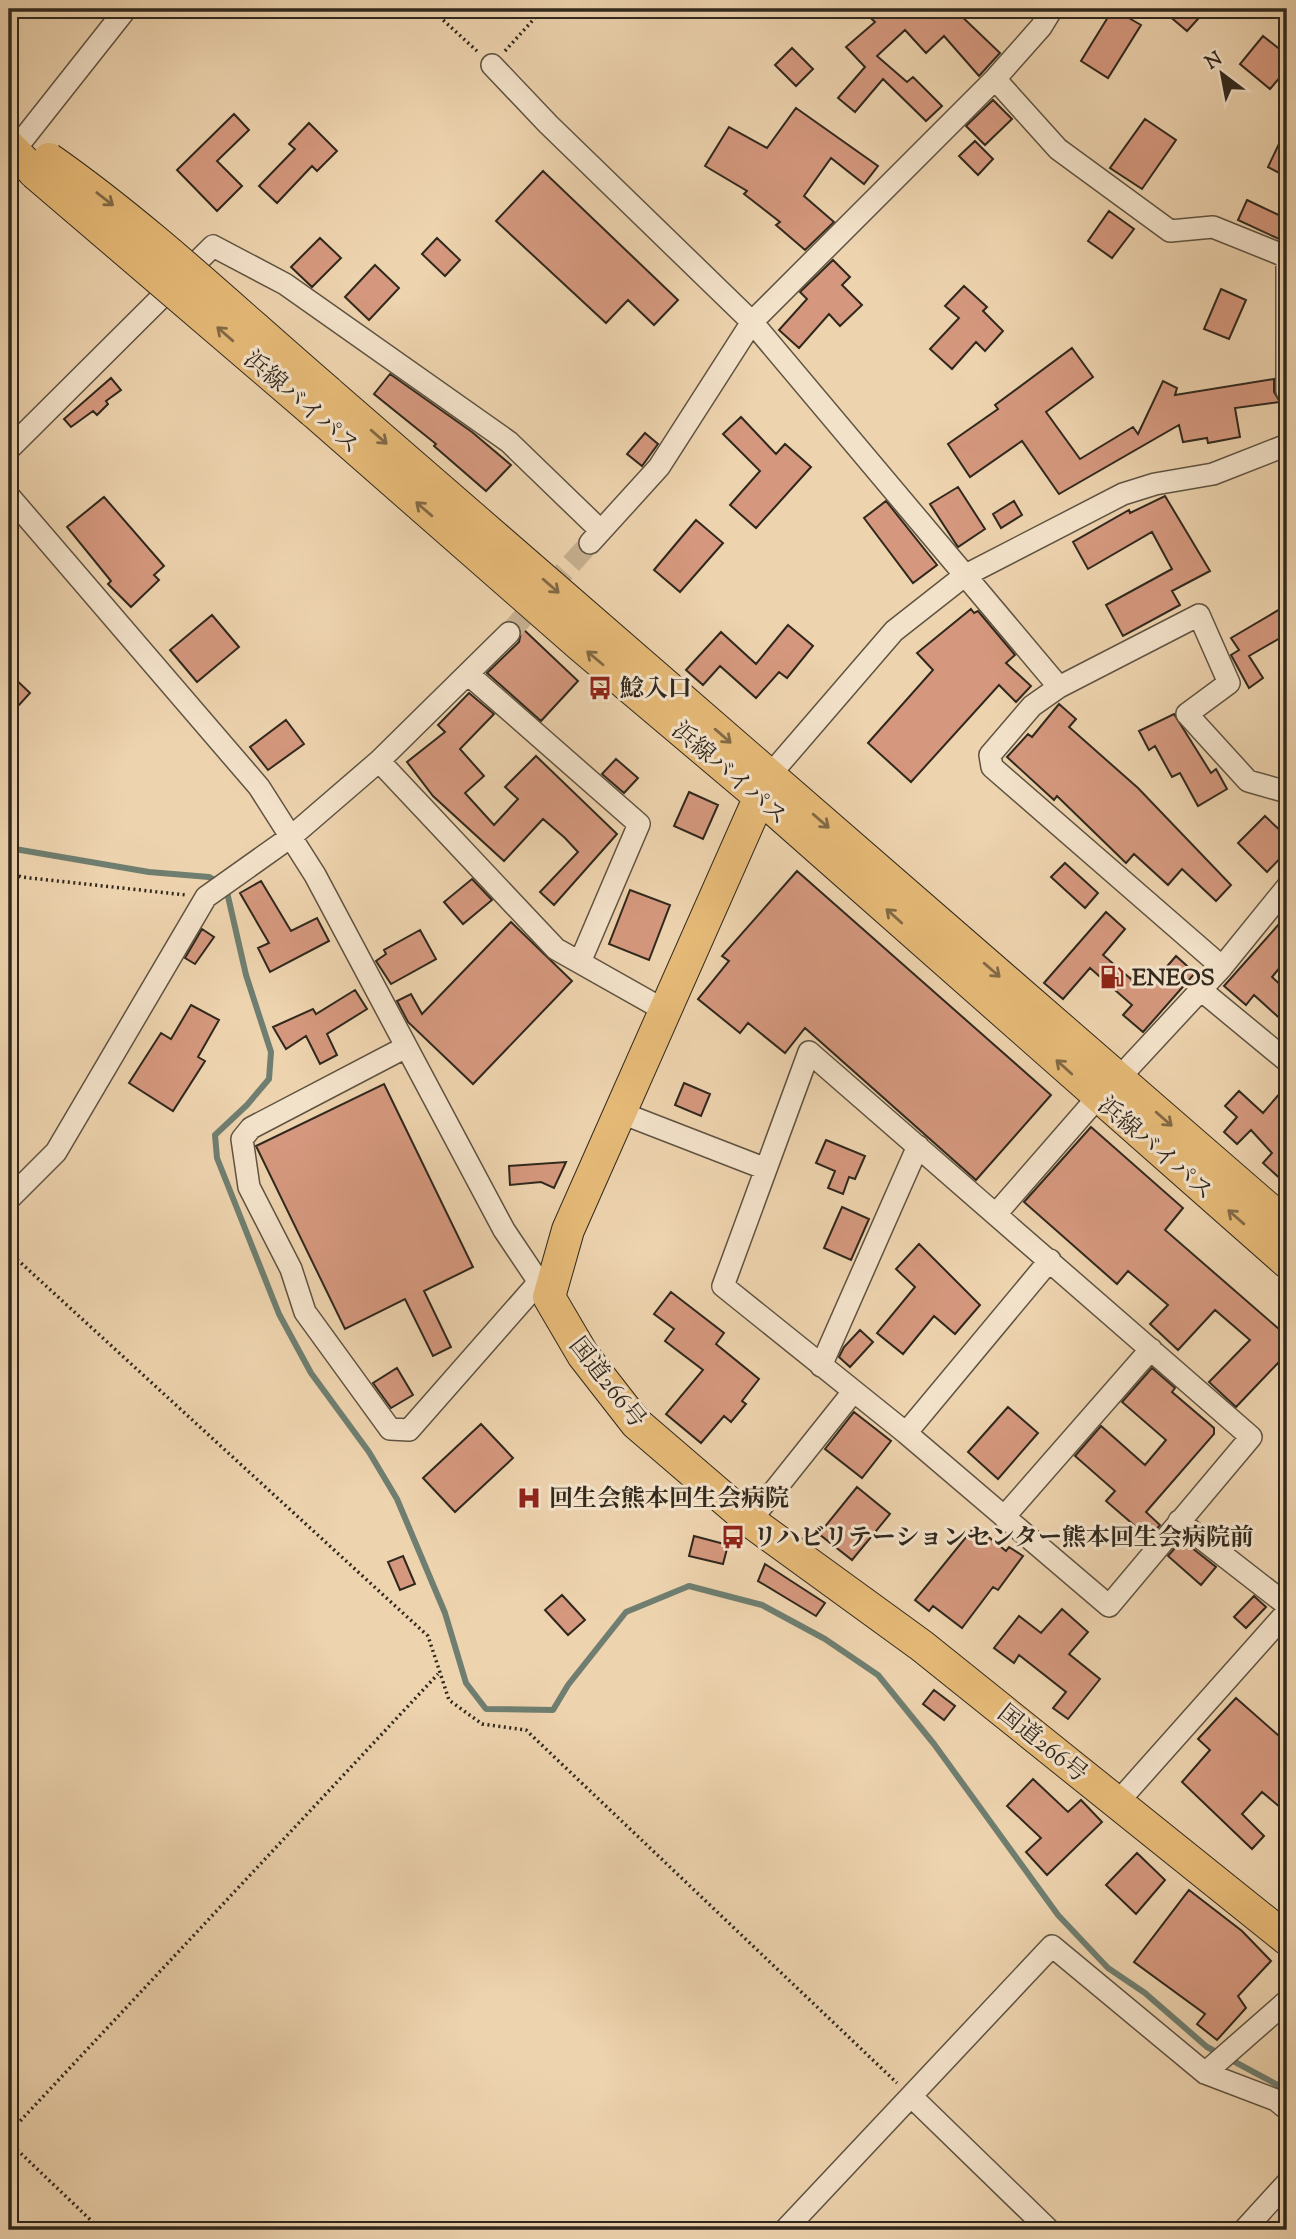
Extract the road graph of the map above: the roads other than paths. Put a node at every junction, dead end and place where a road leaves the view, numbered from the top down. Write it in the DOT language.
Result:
graph roads {
  1 [pos="126,9"];
  2 [pos="1052,9"];
  3 [pos="492,65"];
  4 [pos="995,79"];
  5 [pos="23,157"];
  6 [pos="1286,252"];
  7 [pos="752,322"];
  8 [pos="1287,391"];
  9 [pos="1287,445"];
  10 [pos="9,449"];
  11 [pos="9,496"];
  12 [pos="964,576"];
  13 [pos="509,633"];
  14 [pos="468,674"];
  15 [pos="1059,687"];
  16 [pos="379,761"];
  17 [pos="765,787"];
  18 [pos="1287,792"];
  19 [pos="292,836"];
  20 [pos="1287,887"];
  21 [pos="580,962"];
  22 [pos="1222,967"];
  23 [pos="1202,990"];
  24 [pos="664,1010"];
  25 [pos="406,1047"];
  26 [pos="1287,1061"];
  27 [pos="1108,1088"];
  28 [pos="619,1112"];
  29 [pos="918,1146"];
  30 [pos="766,1169"];
  31 [pos="9,1199"];
  32 [pos="996,1214"];
  33 [pos="1287,1225"];
  34 [pos="1050,1260"];
  35 [pos="1287,1262"];
  36 [pos="544,1290"];
  37 [pos="1151,1349"];
  38 [pos="821,1366"];
  39 [pos="853,1392"];
  40 [pos="906,1433"];
  41 [pos="1004,1517"];
  42 [pos="750,1521"];
  43 [pos="1179,1521"];
  44 [pos="1287,1605"];
  45 [pos="1287,1612"];
  46 [pos="1117,1803"];
  47 [pos="1287,1939"];
  48 [pos="1287,2001"];
  49 [pos="1205,2073"];
  50 [pos="912,2097"];
  51 [pos="1287,2109"];
  52 [pos="1287,2183"];
  53 [pos="785,2230"];
  54 [pos="1049,2230"];
  55 [pos="1244,2230"];
  1 -- 5 [label="street"];
  2 -- 4 [label="street"];
  3 -- 7 [label="street"];
  4 -- 6 [label="street"];
  4 -- 7 [label="street"];
  5 -- 17 [label="highway, 浜線バイパス, bridge"];
  6 -- 8 [label="street"];
  7 -- 10 [label="street"];
  7 -- 12 [label="street"];
  9 -- 12 [label="street"];
  11 -- 19 [label="street"];
  12 -- 15 [label="street"];
  12 -- 17 [label="street"];
  13 -- 14 [label="street"];
  14 -- 16 [label="street"];
  14 -- 21 [label="street"];
  15 -- 18 [label="street"];
  15 -- 22 [label="street"];
  16 -- 19 [label="street"];
  16 -- 21 [label="street"];
  17 -- 24 [label="highway"];
  17 -- 27 [label="highway, 浜線バイパス"];
  19 -- 25 [label="street"];
  19 -- 31 [label="street"];
  20 -- 22 [label="street"];
  21 -- 24 [label="street"];
  22 -- 23 [label="street"];
  23 -- 26 [label="street"];
  23 -- 27 [label="street"];
  24 -- 28 [label="highway"];
  25 -- 36 [label="street"];
  25 -- 36 [label="street"];
  27 -- 32 [label="street"];
  27 -- 33 [label="highway, 浜線バイパス, one-way"];
  35 -- 27 [label="highway, 浜線バイパス, one-way"];
  28 -- 30 [label="street"];
  28 -- 36 [label="highway"];
  29 -- 30 [label="street"];
  29 -- 32 [label="street"];
  29 -- 38 [label="street"];
  30 -- 38 [label="street"];
  32 -- 34 [label="street"];
  34 -- 37 [label="street"];
  34 -- 40 [label="street"];
  36 -- 42 [label="highway, 国道266号"];
  37 -- 41 [label="street"];
  37 -- 43 [label="street"];
  38 -- 39 [label="street"];
  39 -- 40 [label="street"];
  39 -- 42 [label="street"];
  40 -- 41 [label="street"];
  41 -- 43 [label="street"];
  42 -- 46 [label="highway, 国道266号"];
  43 -- 44 [label="street"];
  45 -- 46 [label="street"];
  46 -- 47 [label="highway, 国道266号"];
  48 -- 49 [label="street"];
  49 -- 50 [label="street"];
  49 -- 51 [label="street"];
  50 -- 53 [label="street"];
  50 -- 54 [label="street"];
  52 -- 55 [label="street"];
}
